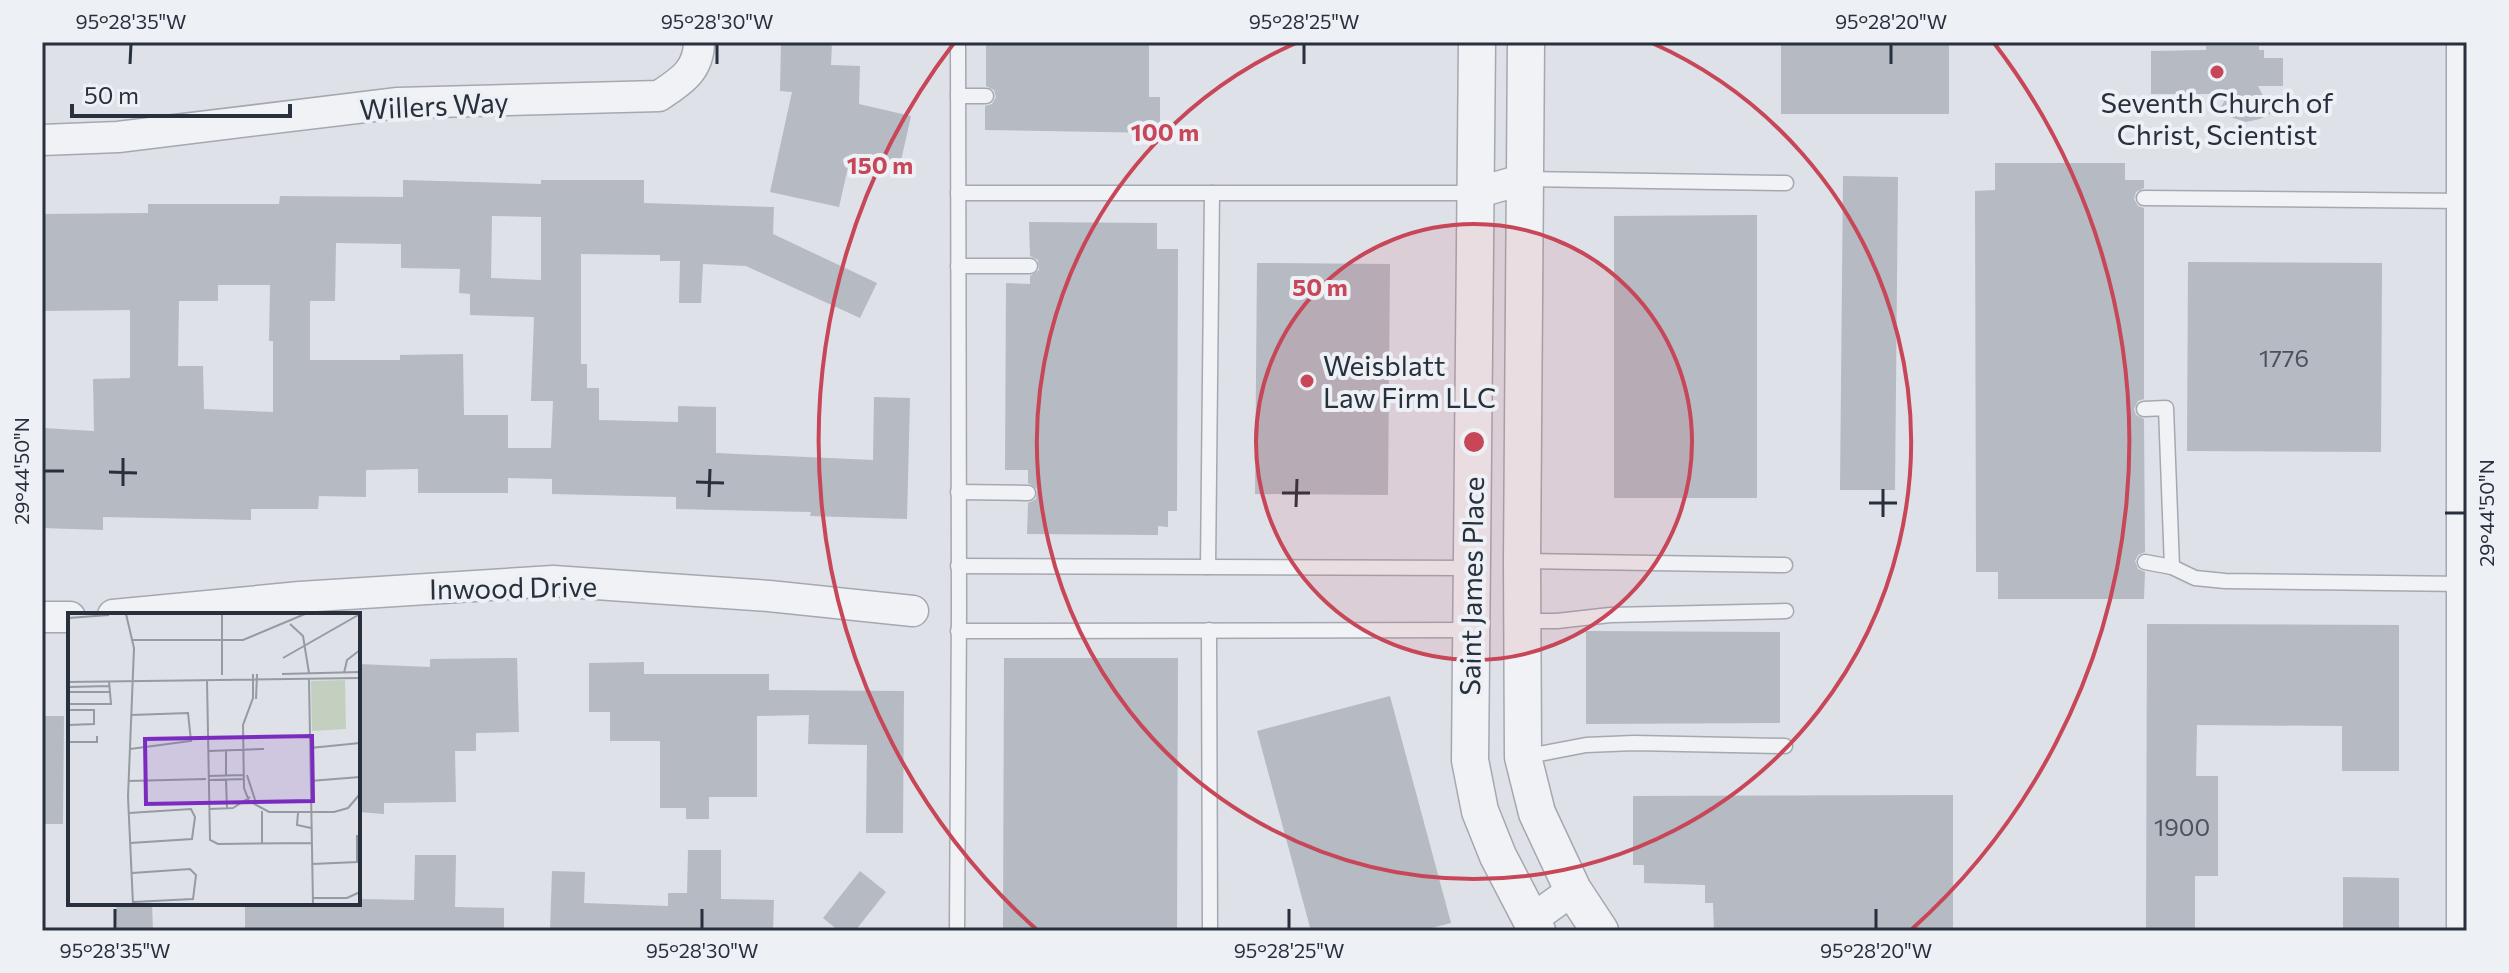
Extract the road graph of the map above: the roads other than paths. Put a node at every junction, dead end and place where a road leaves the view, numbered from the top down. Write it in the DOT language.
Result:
graph roads {
  1 [pos="699,42"];
  2 [pos="958,42"];
  3 [pos="1477,42"];
  4 [pos="1526,42"];
  5 [pos="2465,42"];
  6 [pos="958,96"];
  7 [pos="986,96"];
  8 [pos="42,140"];
  9 [pos="1525,179"];
  10 [pos="1786,183"];
  11 [pos="2466,184"];
  12 [pos="958,193"];
  13 [pos="1212,193"];
  14 [pos="1476,193"];
  15 [pos="2144,198"];
  16 [pos="958,266"];
  17 [pos="1030,266"];
  18 [pos="2144,409"];
  19 [pos="958,492"];
  20 [pos="1028,493"];
  21 [pos="1522,561"];
  22 [pos="2145,562"];
  23 [pos="1785,565"];
  24 [pos="958,566"];
  25 [pos="1208,567"];
  26 [pos="2172,567"];
  27 [pos="1472,568"];
  28 [pos="2464,584"];
  29 [pos="913,611"];
  30 [pos="1786,611"];
  31 [pos="134,613"];
  32 [pos="42,617"];
  33 [pos="68,617"];
  34 [pos="1522,621"];
  35 [pos="1209,630"];
  36 [pos="1470,630"];
  37 [pos="958,631"];
  38 [pos="2466,664"];
  39 [pos="1785,746"];
  40 [pos="1523,757"];
  41 [pos="1573,890"];
  42 [pos="1527,927"];
  43 [pos="957,931"];
  44 [pos="1210,931"];
  45 [pos="1600,931"];
  46 [pos="2465,931"];
  1 -- 8 [label="street, Willers Way"];
  2 -- 6 [label="lane"];
  3 -- 14 [label="street, Saint James Place"];
  4 -- 9 [label="street, Saint James Place"];
  5 -- 11 [label="street"];
  6 -- 7 [label="lane"];
  6 -- 12 [label="lane"];
  9 -- 10 [label="lane"];
  9 -- 14 [label="street"];
  9 -- 21 [label="street, Saint James Place"];
  11 -- 15 [label="lane"];
  11 -- 28 [label="street"];
  12 -- 13 [label="lane"];
  12 -- 16 [label="lane"];
  13 -- 14 [label="lane"];
  13 -- 25 [label="lane"];
  14 -- 27 [label="street, Saint James Place"];
  16 -- 17 [label="lane"];
  16 -- 19 [label="lane"];
  18 -- 26 [label="lane"];
  19 -- 20 [label="lane"];
  19 -- 24 [label="lane"];
  21 -- 23 [label="lane"];
  21 -- 34 [label="street, Saint James Place"];
  22 -- 26 [label="lane"];
  24 -- 25 [label="lane"];
  24 -- 37 [label="lane"];
  25 -- 27 [label="lane"];
  26 -- 28 [label="lane"];
  27 -- 36 [label="street, Saint James Place"];
  28 -- 38 [label="street"];
  29 -- 31 [label="street, Inwood Drive"];
  30 -- 34 [label="lane"];
  32 -- 33 [label="street"];
  34 -- 40 [label="street, Saint James Place"];
  35 -- 36 [label="lane"];
  35 -- 37 [label="lane"];
  35 -- 44 [label="lane"];
  36 -- 42 [label="street, Saint James Place"];
  37 -- 43 [label="lane"];
  38 -- 46 [label="street"];
  39 -- 40 [label="lane"];
  40 -- 41 [label="street, Saint James Place"];
  41 -- 42 [label="street, Saint James Place"];
  41 -- 45 [label="street, Saint James Place"];
}
